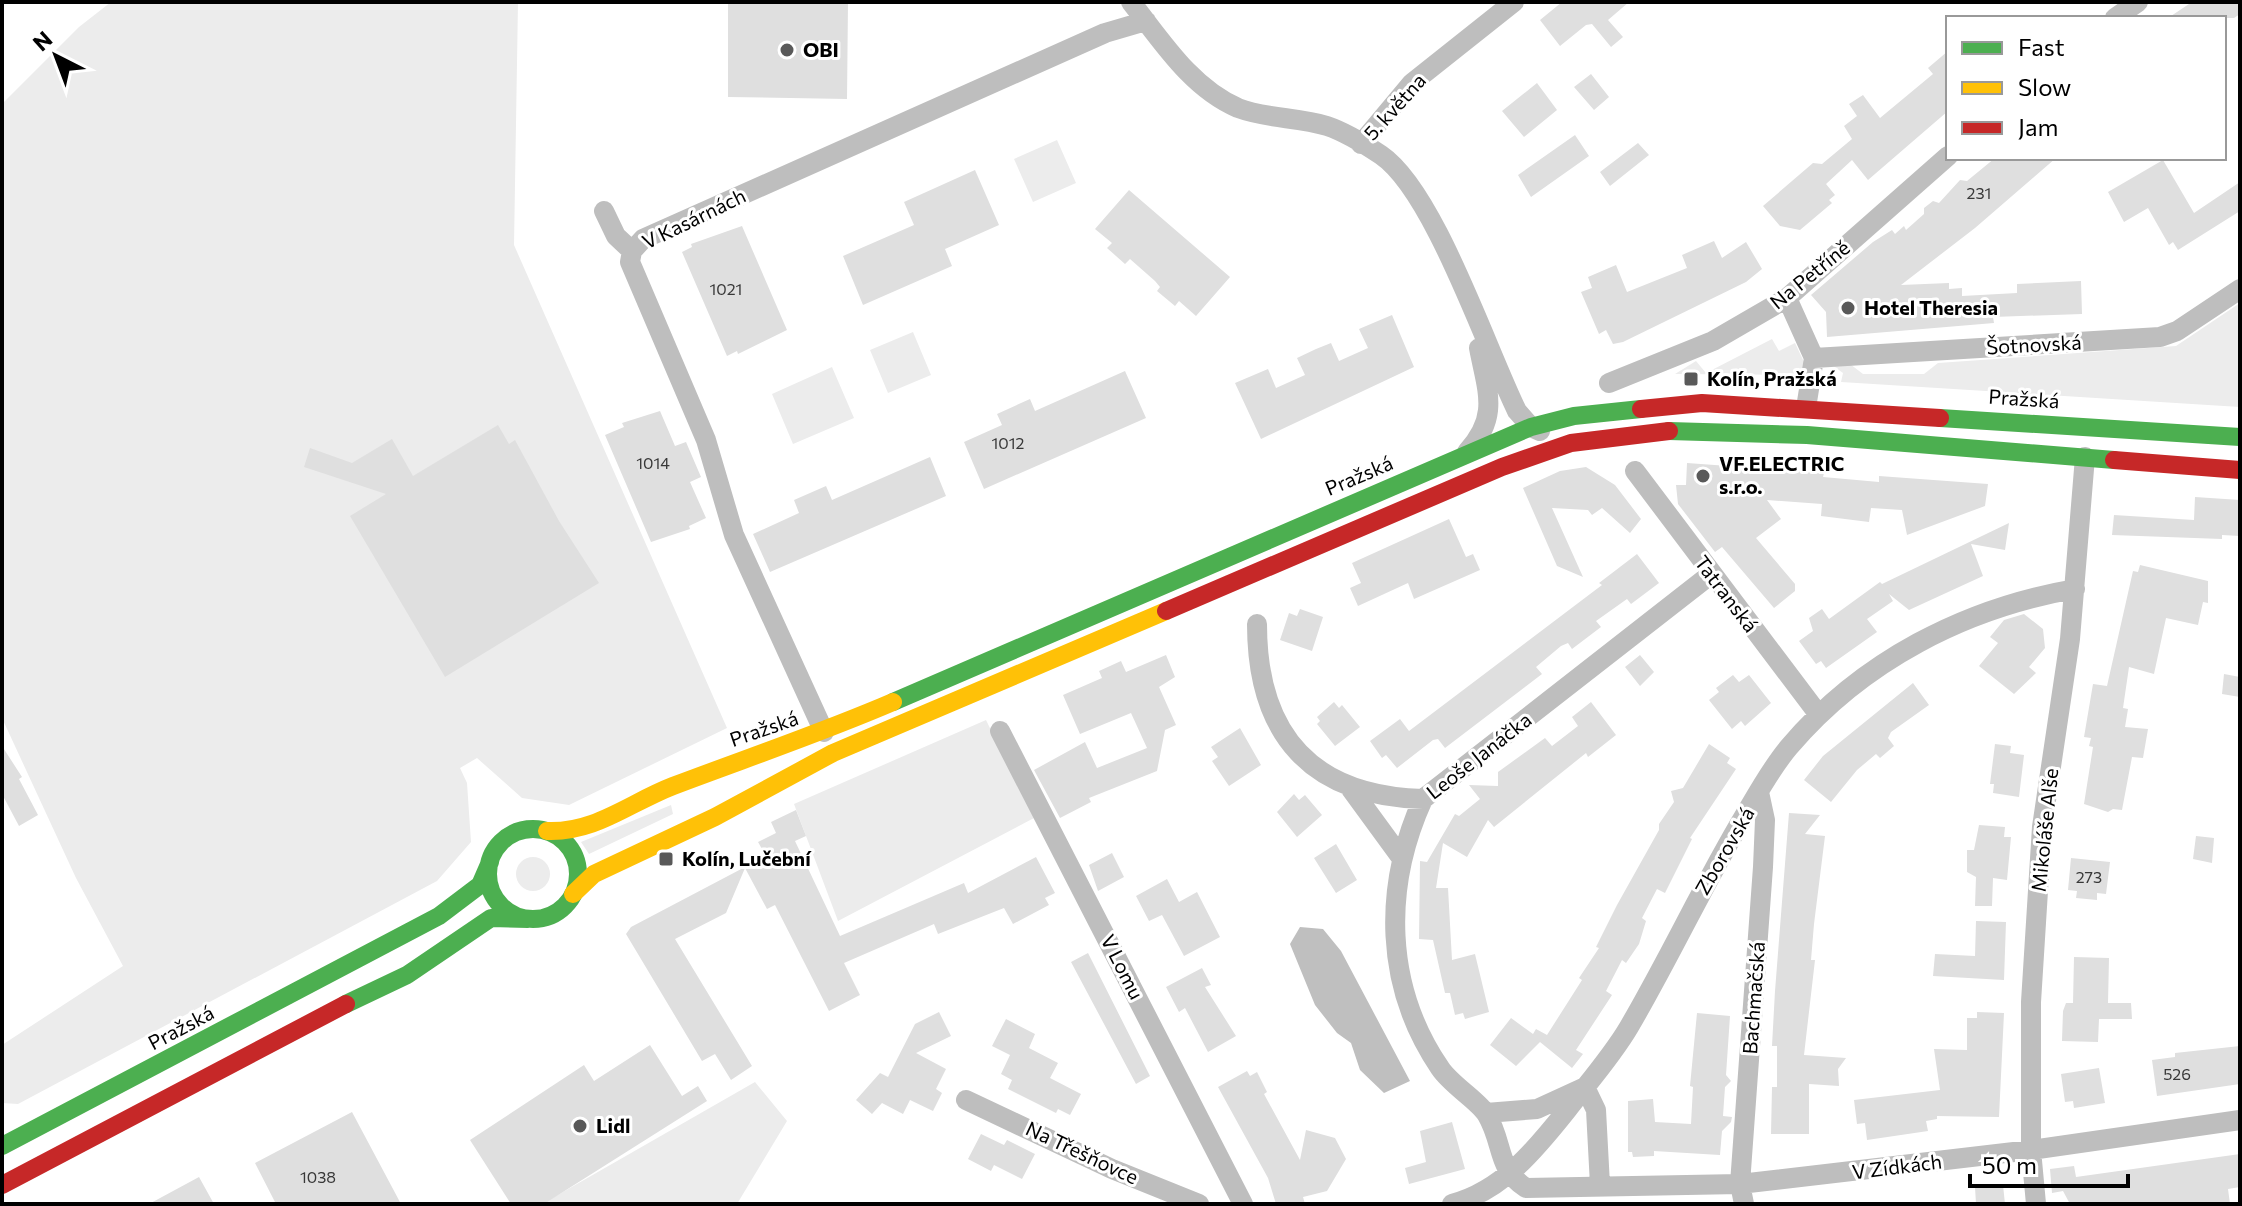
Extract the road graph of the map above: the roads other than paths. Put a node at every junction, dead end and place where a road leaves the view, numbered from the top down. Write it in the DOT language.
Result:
graph roads {
  1 [pos="1131,2"];
  2 [pos="1514,2"];
  3 [pos="2138,2"];
  4 [pos="2118,16"];
  5 [pos="1146,21"];
  6 [pos="1361,144"];
  7 [pos="1946,158"];
  8 [pos="604,211"];
  9 [pos="632,251"];
  10 [pos="2240,289"];
  11 [pos="1787,298"];
  12 [pos="1472,312"];
  13 [pos="1814,358"];
  14 [pos="1609,383"];
  15 [pos="1806,408"];
  16 [pos="1531,427"];
  17 [pos="2240,437"];
  18 [pos="1571,443"];
  19 [pos="1464,455"];
  20 [pos="2085,457"];
  21 [pos="1502,467"];
  22 [pos="2240,470"];
  23 [pos="1635,471"];
  24 [pos="1710,575"];
  25 [pos="2075,589"];
  26 [pos="1257,624"];
  27 [pos="1819,715"];
  28 [pos="1000,731"];
  29 [pos="824,732"];
  30 [pos="1351,789"];
  31 [pos="1759,792"];
  32 [pos="1423,799"];
  33 [pos="547,831"];
  34 [pos="1400,856"];
  35 [pos="490,862"];
  36 [pos="573,894"];
  37 [pos="528,919"];
  38 [pos="1585,1087"];
  39 [pos="966,1100"];
  40 [pos="1486,1113"];
  41 [pos="2240,1120"];
  42 [pos="2,1146"];
  43 [pos="2031,1150"];
  44 [pos="1508,1176"];
  45 [pos="2,1185"];
  46 [pos="1600,1185"];
  47 [pos="1742,1194"];
  48 [pos="1463,1203"];
  49 [pos="1199,1204"];
  50 [pos="1243,1204"];
  51 [pos="2036,1204"];
  1 -- 5 [label="street"];
  2 -- 6 [label="street, 5. května"];
  3 -- 4 [label="street"];
  5 -- 6 [label="street"];
  5 -- 9 [label="street, V Kasárnách"];
  6 -- 12 [label="street, 5. května"];
  7 -- 11 [label="street, Na Petříně"];
  8 -- 9 [label="street"];
  9 -- 29 [label="street, V Kasárnách"];
  10 -- 13 [label="street, Šotnovská"];
  11 -- 13 [label="street"];
  11 -- 14 [label="street, Na Petříně"];
  12 -- 16 [label="street, 5. května"];
  12 -- 19 [label="street, 5. května"];
  13 -- 15 [label="street"];
  15 -- 16 [label="street, Pražská"];
  15 -- 17 [label="street, Pražská"];
  16 -- 18 [label="street"];
  16 -- 19 [label="street, Pražská"];
  16 -- 21 [label="street"];
  18 -- 20 [label="street"];
  18 -- 21 [label="street"];
  19 -- 29 [label="street, Pražská"];
  20 -- 22 [label="street"];
  20 -- 25 [label="street, Mikoláše Alše"];
  21 -- 36 [label="street"];
  23 -- 24 [label="street, Tatranská"];
  24 -- 27 [label="street, Tatranská"];
  24 -- 32 [label="street, Leoše Janáčka"];
  25 -- 27 [label="street, Zborovská"];
  25 -- 43 [label="street, Mikoláše Alše"];
  26 -- 30 [label="street"];
  27 -- 31 [label="street, Zborovská"];
  28 -- 50 [label="street, V Lomu"];
  29 -- 33 [label="street, Pražská"];
  30 -- 32 [label="street"];
  30 -- 34 [label="street"];
  31 -- 38 [label="street, Zborovská"];
  31 -- 47 [label="street, Bachmačská"];
  32 -- 34 [label="street, Leoše Janáčka"];
  33 -- 35 [label="street"];
  33 -- 36 [label="street"];
  34 -- 40 [label="street, Leoše Janáčka"];
  35 -- 37 [label="street"];
  35 -- 42 [label="street, Pražská"];
  36 -- 37 [label="street"];
  37 -- 45 [label="street"];
  38 -- 40 [label="street"];
  38 -- 44 [label="street, Zborovská"];
  38 -- 46 [label="street"];
  39 -- 49 [label="street, Na Třešňovce"];
  40 -- 44 [label="street, Leoše Janáčka"];
  41 -- 43 [label="street, V Zídkách"];
  43 -- 47 [label="street, V Zídkách"];
  43 -- 51 [label="street, Mikoláše Alše"];
  44 -- 46 [label="street, V Zídkách"];
  44 -- 48 [label="street, Zborovská"];
  46 -- 47 [label="street, V Zídkách"];
}
